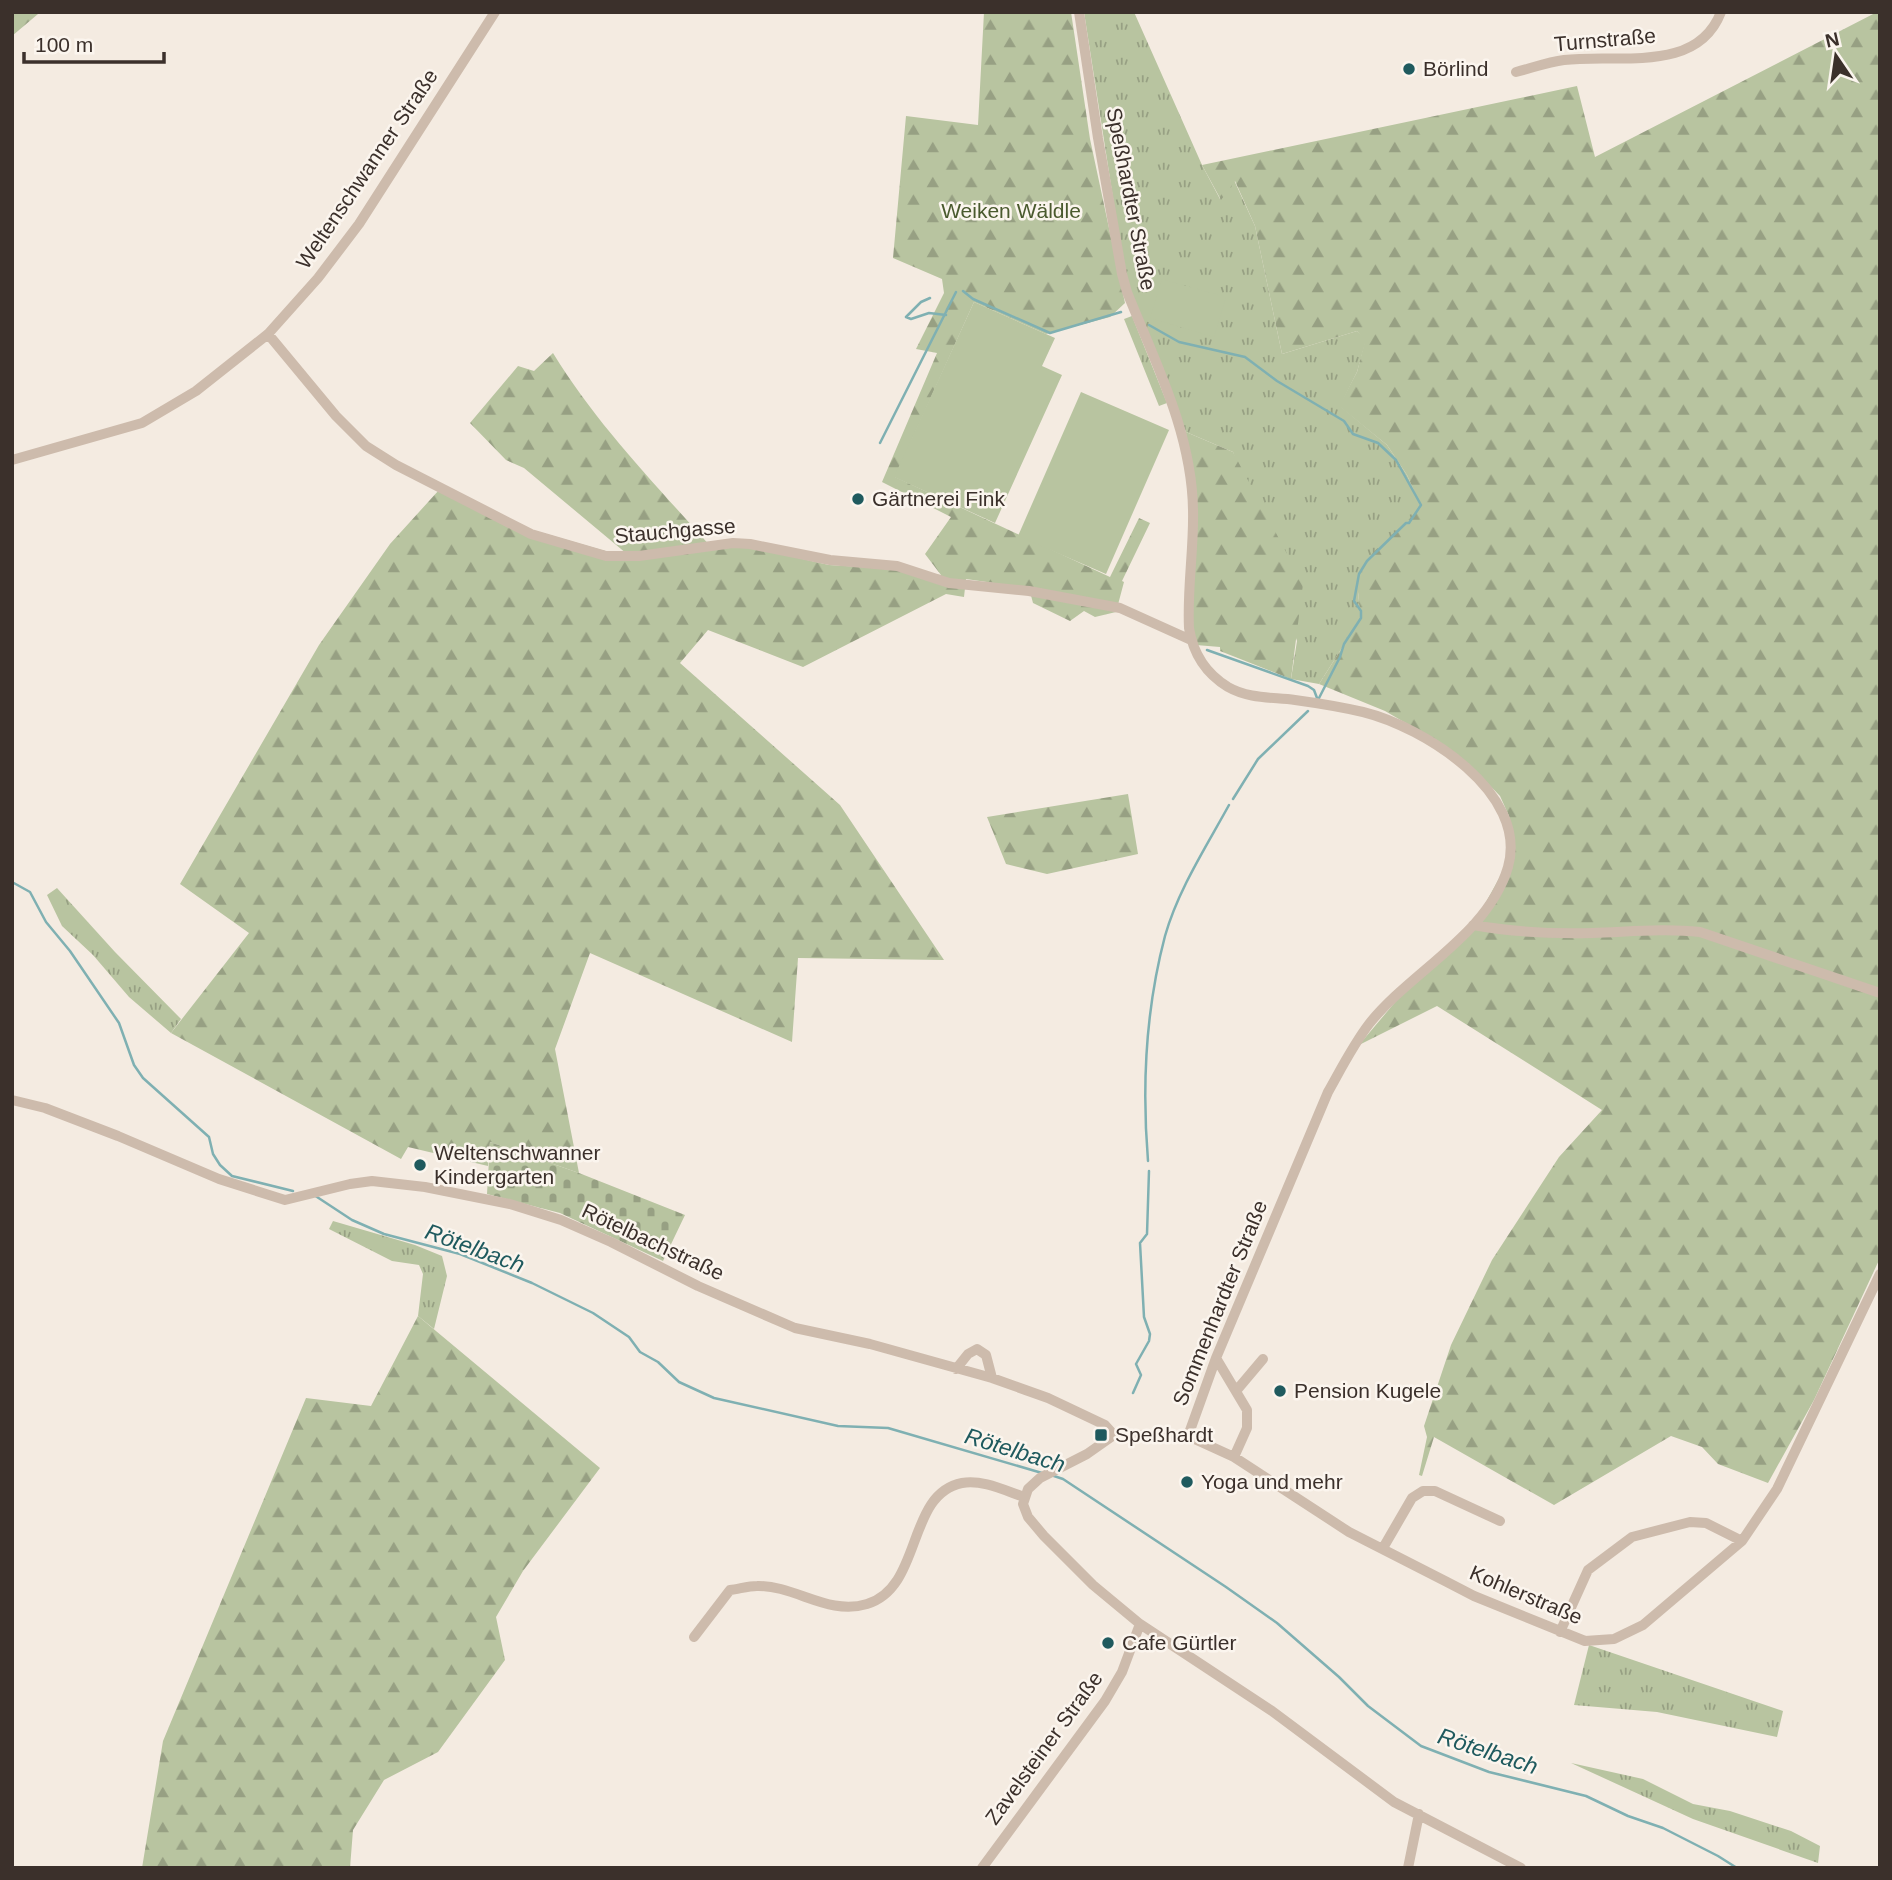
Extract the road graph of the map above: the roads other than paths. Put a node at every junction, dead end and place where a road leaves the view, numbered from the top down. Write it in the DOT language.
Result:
graph roads {
  1 [pos="495,12"];
  2 [pos="1080,12"];
  3 [pos="1721,12"];
  4 [pos="1516,72"];
  5 [pos="268,334"];
  6 [pos="12,460"];
  7 [pos="1191,640"];
  8 [pos="1502,809"];
  9 [pos="1473,925"];
  10 [pos="1880,993"];
  11 [pos="12,1100"];
  12 [pos="1880,1273"];
  13 [pos="1216,1358"];
  14 [pos="1263,1359"];
  15 [pos="956,1369"];
  16 [pos="992,1378"];
  17 [pos="1236,1391"];
  18 [pos="1114,1435"];
  19 [pos="1188,1436"];
  20 [pos="1234,1457"];
  21 [pos="1024,1497"];
  22 [pos="1500,1521"];
  23 [pos="1742,1541"];
  24 [pos="1383,1548"];
  25 [pos="1140,1624"];
  26 [pos="1560,1632"];
  27 [pos="694,1637"];
  28 [pos="1421,1815"];
  29 [pos="982,1868"];
  30 [pos="1408,1868"];
  31 [pos="1521,1868"];
  1 -- 5 [label="street, Weltenschwanner Straße"];
  2 -- 7 [label="street, Speßhardter Straße"];
  3 -- 4 [label="street, Turnstraße"];
  5 -- 6 [label="street, Weltenschwanner Straße"];
  5 -- 7 [label="street, Stauchgasse"];
  7 -- 8 [label="street, Speßhardter Straße"];
  8 -- 9 [label="street, Sommenhardter Straße"];
  9 -- 10 [label="street"];
  9 -- 13 [label="street, Sommenhardter Straße"];
  11 -- 15 [label="street, Rötelbachstraße"];
  12 -- 23 [label="street, Kohlerstraße"];
  13 -- 17 [label="street"];
  13 -- 19 [label="street, Sommenhardter Straße"];
  14 -- 17 [label="street"];
  15 -- 16 [label="street, Rötelbachstraße"];
  15 -- 16 [label="street"];
  16 -- 18 [label="street, Rötelbachstraße"];
  17 -- 20 [label="street"];
  18 -- 19 [label="street, Sommenhardter Straße"];
  18 -- 21 [label="street"];
  19 -- 20 [label="street, Kohlerstraße"];
  20 -- 24 [label="street, Kohlerstraße"];
  21 -- 25 [label="street"];
  21 -- 27 [label="street"];
  22 -- 24 [label="street"];
  23 -- 26 [label="street, Kohlerstraße"];
  23 -- 26 [label="street"];
  24 -- 26 [label="street, Kohlerstraße"];
  25 -- 28 [label="street"];
  25 -- 29 [label="street, Zavelsteiner Straße"];
  28 -- 30 [label="street"];
  28 -- 31 [label="street"];
}
